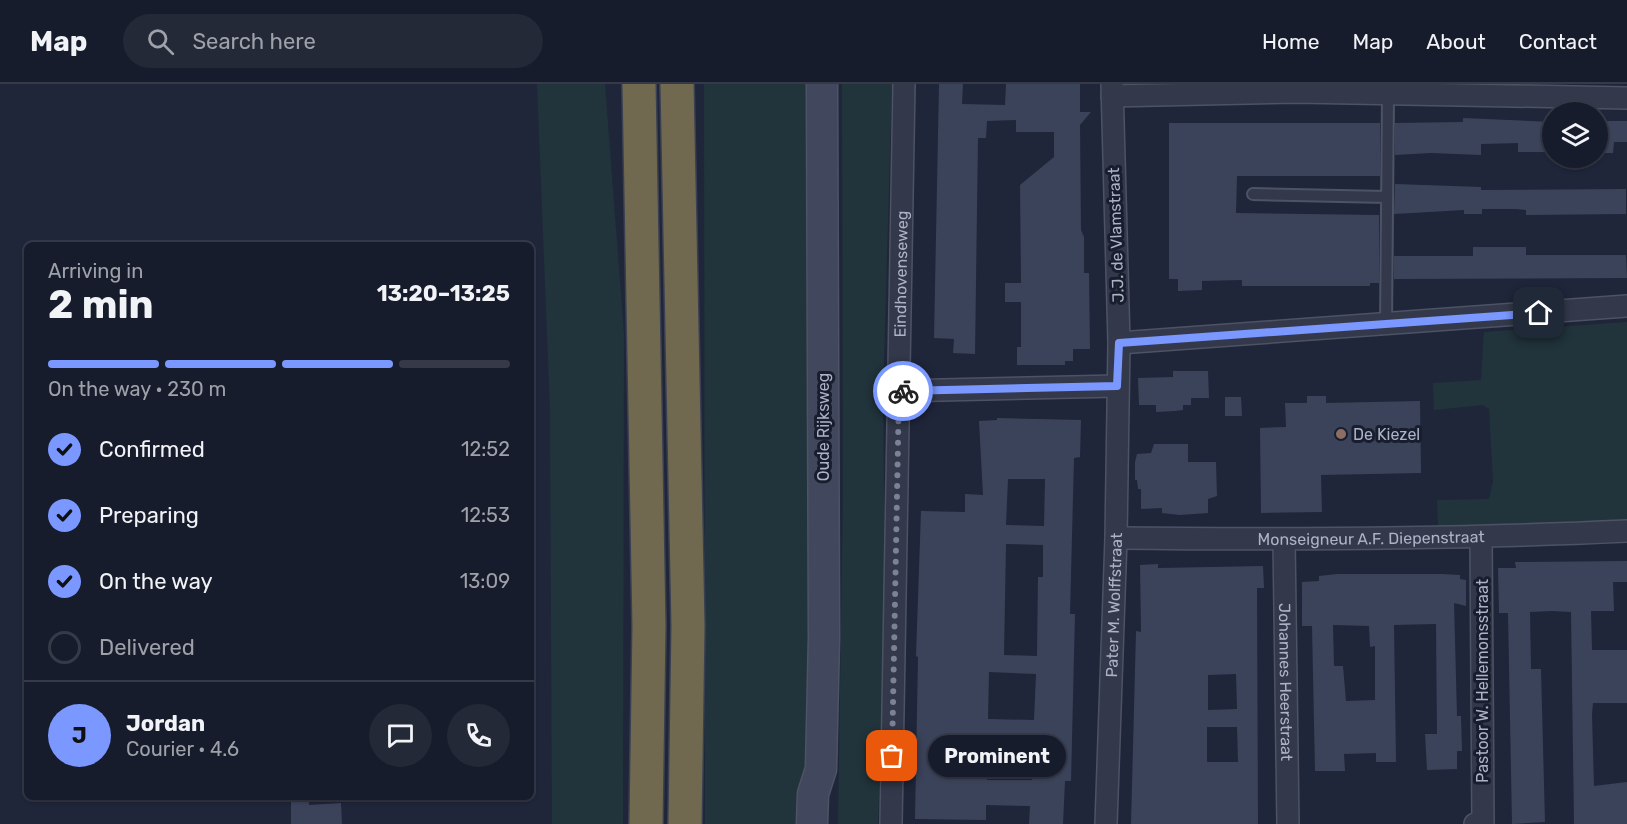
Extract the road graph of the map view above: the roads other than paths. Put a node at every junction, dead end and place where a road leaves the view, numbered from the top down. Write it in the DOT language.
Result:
graph roads {
  1 [pos="639,84"];
  2 [pos="677,84"];
  3 [pos="822,84"];
  4 [pos="904,84"];
  5 [pos="1298,88"];
  6 [pos="1470,89"];
  7 [pos="1112,90"];
  8 [pos="1388,95"];
  9 [pos="1627,98"];
  10 [pos="1253,194"];
  11 [pos="1387,196"];
  12 [pos="1627,306"];
  13 [pos="1386,325"];
  14 [pos="1119,343"];
  15 [pos="1117,386"];
  16 [pos="899,391"];
  17 [pos="1627,531"];
  18 [pos="1116,538"];
  19 [pos="1481,538"];
  20 [pos="1284,540"];
  21 [pos="821,769"];
  22 [pos="646,824"];
  23 [pos="685,824"];
  24 [pos="812,824"];
  25 [pos="830,824"];
  26 [pos="891,824"];
  27 [pos="1106,824"];
  28 [pos="1288,824"];
  29 [pos="1475,824"];
  30 [pos="1483,824"];
  1 -- 22 [label="highway"];
  2 -- 23 [label="highway"];
  3 -- 21 [label="main road, Oude Rijksweg"];
  4 -- 16 [label="street, Eindhovenseweg"];
  5 -- 7 [label="street"];
  5 -- 8 [label="street"];
  6 -- 8 [label="street"];
  6 -- 9 [label="street"];
  7 -- 14 [label="street, J.J. de Vlamstraat"];
  8 -- 11 [label="lane"];
  10 -- 11 [label="lane"];
  11 -- 13 [label="lane"];
  12 -- 13 [label="street"];
  13 -- 14 [label="street"];
  14 -- 15 [label="street, J.J. de Vlamstraat"];
  15 -- 16 [label="street"];
  15 -- 18 [label="street, Pater M. Wolffstraat"];
  16 -- 26 [label="street, Eindhovenseweg"];
  17 -- 19 [label="street, Monseigneur A.F. Diepenstraat"];
  18 -- 20 [label="street, Monseigneur A.F. Diepenstraat"];
  18 -- 27 [label="street, Pater M. Wolffstraat"];
  19 -- 20 [label="street, Monseigneur A.F. Diepenstraat"];
  19 -- 30 [label="street, Pastoor W. Hellemonsstraat"];
  20 -- 28 [label="street, Johannes Heerstraat"];
  21 -- 24 [label="main road, Oude Rijksweg"];
  21 -- 25 [label="main road, Oude Rijksweg"];
  29 -- 30 [label="street"];
}
